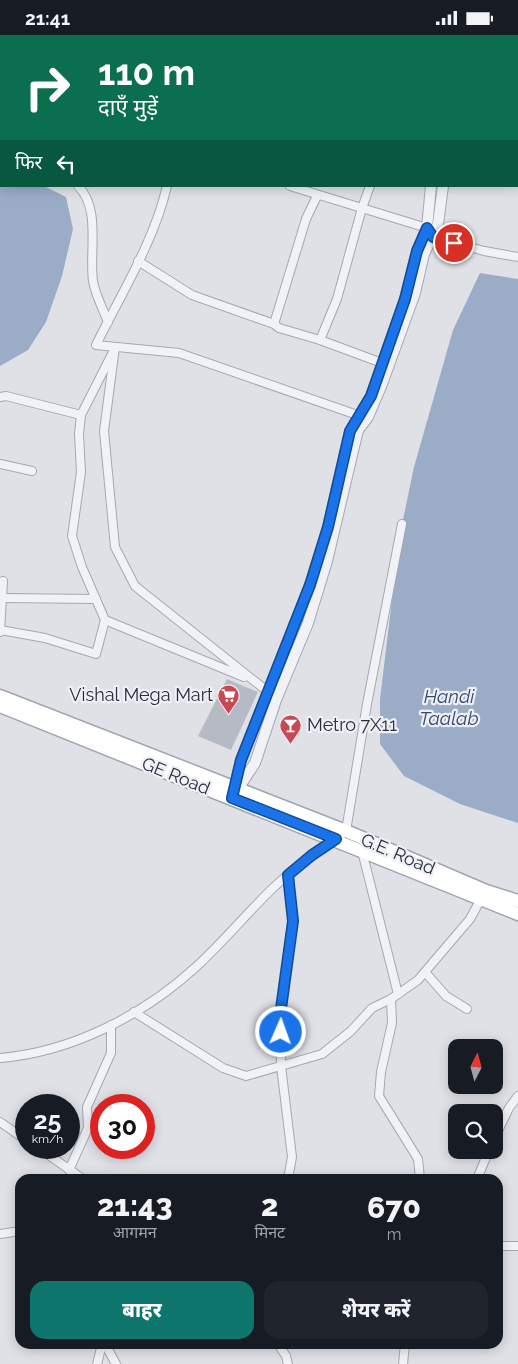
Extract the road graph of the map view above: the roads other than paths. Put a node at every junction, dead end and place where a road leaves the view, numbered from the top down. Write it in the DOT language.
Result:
graph roads {
  1 [pos="79,187"];
  2 [pos="167,187"];
  3 [pos="293,187"];
  4 [pos="370,187"];
  5 [pos="431,187"];
  6 [pos="443,187"];
  7 [pos="317,196"];
  8 [pos="362,208"];
  9 [pos="427,228"];
  10 [pos="433,237"];
  11 [pos="518,257"];
  12 [pos="138,261"];
  13 [pos="108,321"];
  14 [pos="274,325"];
  15 [pos="320,340"];
  16 [pos="115,347"];
  17 [pos="382,363"];
  18 [pos="0,397"];
  19 [pos="80,415"];
  20 [pos="363,417"];
  21 [pos="0,464"];
  22 [pos="32,471"];
  23 [pos="402,524"];
  24 [pos="3,581"];
  25 [pos="4,598"];
  26 [pos="96,599"];
  27 [pos="105,620"];
  28 [pos="0,631"];
  29 [pos="253,680"];
  30 [pos="268,691"];
  31 [pos="0,696"];
  32 [pos="276,700"];
  33 [pos="0,706"];
  34 [pos="234,792"];
  35 [pos="341,836"];
  36 [pos="362,851"];
  37 [pos="288,875"];
  38 [pos="483,896"];
  39 [pos="518,901"];
  40 [pos="518,914"];
  41 [pos="425,972"];
  42 [pos="398,994"];
  43 [pos="391,999"];
  44 [pos="467,1009"];
  45 [pos="134,1012"];
  46 [pos="111,1025"];
  47 [pos="0,1058"];
  48 [pos="281,1066"];
  49 [pos="518,1096"];
  50 [pos="503,1120"];
  51 [pos="0,1122"];
  52 [pos="15,1132"];
  53 [pos="55,1159"];
  54 [pos="485,1159"];
  55 [pos="70,1170"];
  56 [pos="76,1174"];
  57 [pos="289,1174"];
  58 [pos="420,1174"];
  59 [pos="478,1174"];
  60 [pos="15,1232"];
  61 [pos="0,1234"];
  62 [pos="503,1246"];
  63 [pos="518,1246"];
  64 [pos="102,1349"];
  65 [pos="107,1349"];
  66 [pos="281,1349"];
  67 [pos="404,1349"];
  68 [pos="97,1364"];
  69 [pos="116,1364"];
  70 [pos="288,1364"];
  71 [pos="403,1364"];
  1 -- 13 [label="street"];
  2 -- 12 [label="street"];
  3 -- 7 [label="street"];
  4 -- 8 [label="street"];
  5 -- 9 [label="street"];
  6 -- 10 [label="street"];
  7 -- 8 [label="street"];
  7 -- 14 [label="street"];
  8 -- 9 [label="street"];
  8 -- 15 [label="street"];
  9 -- 10 [label="street"];
  9 -- 17 [label="street"];
  10 -- 11 [label="street"];
  10 -- 20 [label="street"];
  12 -- 13 [label="street"];
  12 -- 14 [label="street"];
  13 -- 16 [label="street"];
  14 -- 15 [label="street"];
  15 -- 17 [label="street"];
  16 -- 19 [label="street"];
  16 -- 20 [label="street"];
  16 -- 29 [label="street"];
  17 -- 20 [label="street"];
  18 -- 19 [label="street"];
  19 -- 26 [label="street"];
  20 -- 30 [label="street"];
  20 -- 32 [label="street"];
  21 -- 22 [label="street"];
  23 -- 35 [label="street"];
  24 -- 25 [label="street"];
  25 -- 26 [label="street"];
  25 -- 28 [label="street"];
  26 -- 27 [label="street"];
  27 -- 28 [label="street"];
  27 -- 29 [label="street"];
  29 -- 30 [label="street"];
  30 -- 32 [label="street"];
  30 -- 34 [label="street"];
  31 -- 34 [label="main road"];
  32 -- 34 [label="street"];
  33 -- 34 [label="main road, GE Road"];
  34 -- 35 [label="main road, GE Road"];
  35 -- 36 [label="main road, GE Road"];
  35 -- 37 [label="street"];
  35 -- 38 [label="main road, G.E. Road"];
  36 -- 38 [label="main road, GE Road"];
  36 -- 42 [label="street"];
  37 -- 45 [label="street"];
  37 -- 48 [label="street"];
  38 -- 39 [label="main road, G.E. Road"];
  38 -- 40 [label="main road, GE Road"];
  38 -- 41 [label="street"];
  41 -- 42 [label="street"];
  41 -- 44 [label="street"];
  42 -- 43 [label="street"];
  43 -- 48 [label="street"];
  43 -- 58 [label="street"];
  45 -- 46 [label="street"];
  45 -- 48 [label="street"];
  46 -- 47 [label="street"];
  46 -- 55 [label="street"];
  48 -- 57 [label="street"];
  49 -- 50 [label="street"];
  51 -- 52 [label="street"];
  53 -- 55 [label="street"];
  54 -- 59 [label="street"];
  55 -- 56 [label="street"];
  60 -- 61 [label="street"];
  62 -- 63 [label="street"];
  64 -- 68 [label="street"];
  65 -- 69 [label="street"];
  66 -- 70 [label="street"];
  67 -- 71 [label="street"];
}
